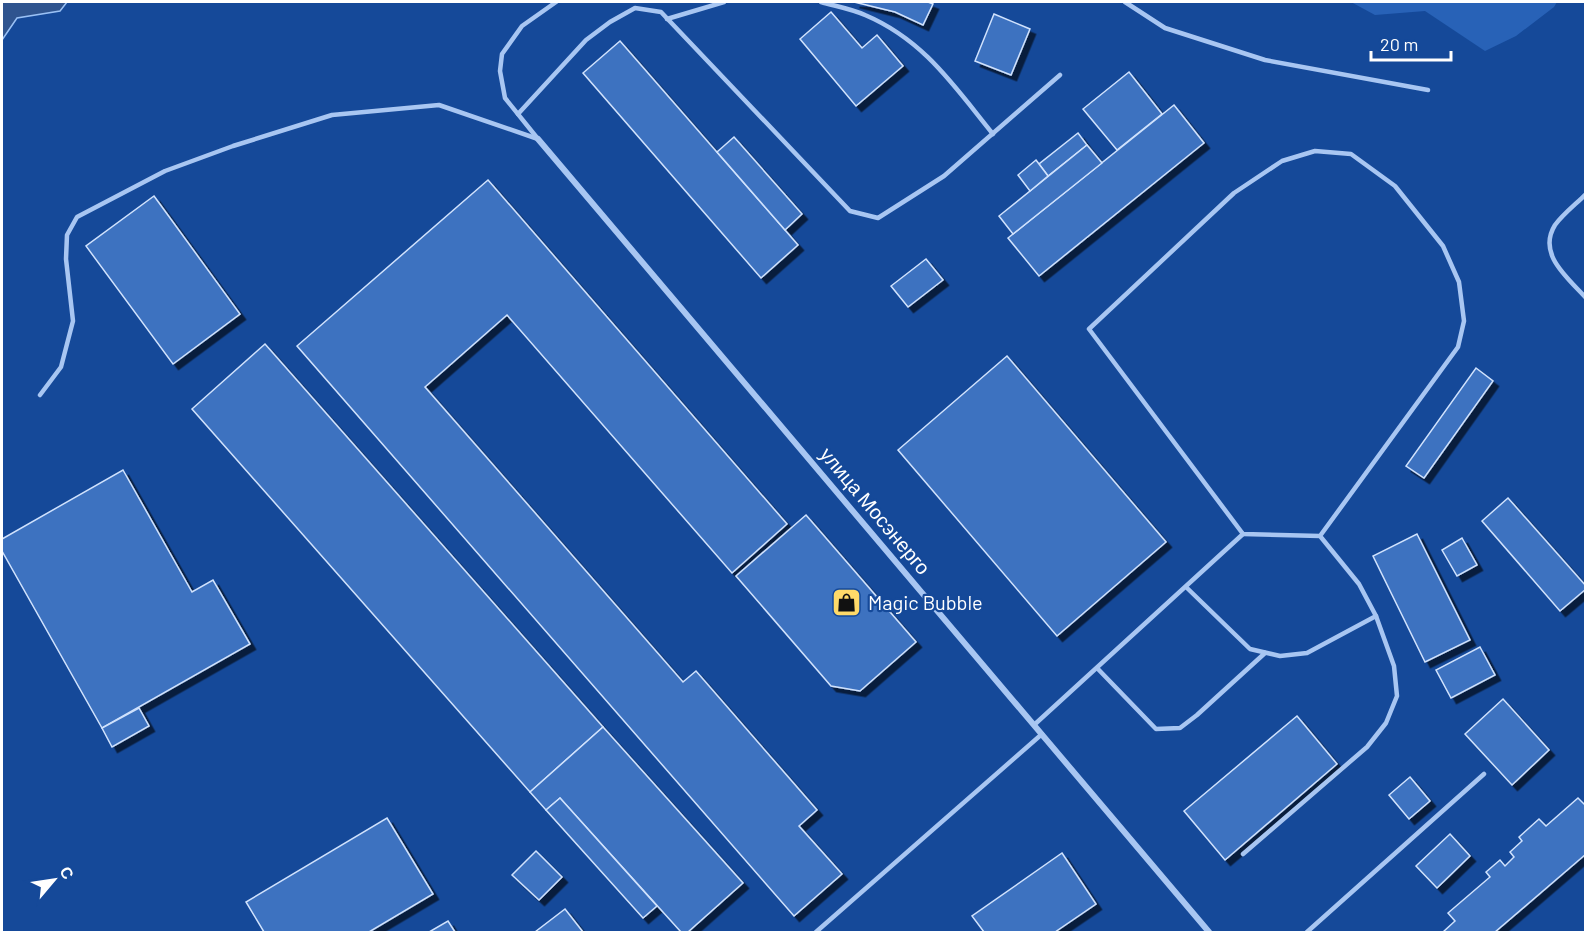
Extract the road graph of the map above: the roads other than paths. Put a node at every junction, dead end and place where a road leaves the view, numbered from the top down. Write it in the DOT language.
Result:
graph roads {
  1 [pos="556,2"];
  2 [pos="724,2"];
  3 [pos="821,2"];
  4 [pos="1125,2"];
  5 [pos="667,19"];
  6 [pos="1060,75"];
  7 [pos="1428,90"];
  8 [pos="518,114"];
  9 [pos="993,134"];
  10 [pos="538,140"];
  11 [pos="1586,194"];
  12 [pos="1586,298"];
  13 [pos="40,395"];
  14 [pos="1243,534"];
  15 [pos="1320,536"];
  16 [pos="1186,587"];
  17 [pos="1376,616"];
  18 [pos="1265,652"];
  19 [pos="1098,668"];
  20 [pos="1034,725"];
  21 [pos="1042,734"];
  22 [pos="1484,774"];
  23 [pos="1243,854"];
  24 [pos="816,933"];
  25 [pos="1209,933"];
  26 [pos="1306,933"];
  1 -- 8 [label="lane"];
  2 -- 5 [label="lane"];
  3 -- 9 [label="lane"];
  4 -- 7 [label="lane"];
  5 -- 8 [label="lane"];
  5 -- 9 [label="lane"];
  6 -- 9 [label="lane"];
  8 -- 10 [label="lane"];
  10 -- 13 [label="lane"];
  10 -- 20 [label="street, улица Мосэнерго"];
  11 -- 12 [label="lane"];
  14 -- 15 [label="lane"];
  14 -- 15 [label="lane"];
  14 -- 16 [label="lane"];
  15 -- 17 [label="lane"];
  16 -- 18 [label="lane"];
  16 -- 19 [label="lane"];
  17 -- 18 [label="lane"];
  17 -- 23 [label="lane"];
  18 -- 19 [label="lane"];
  19 -- 20 [label="lane"];
  20 -- 21 [label="street, улица Мосэнерго"];
  21 -- 24 [label="lane"];
  21 -- 25 [label="street, улица Мосэнерго"];
  22 -- 26 [label="lane"];
}
